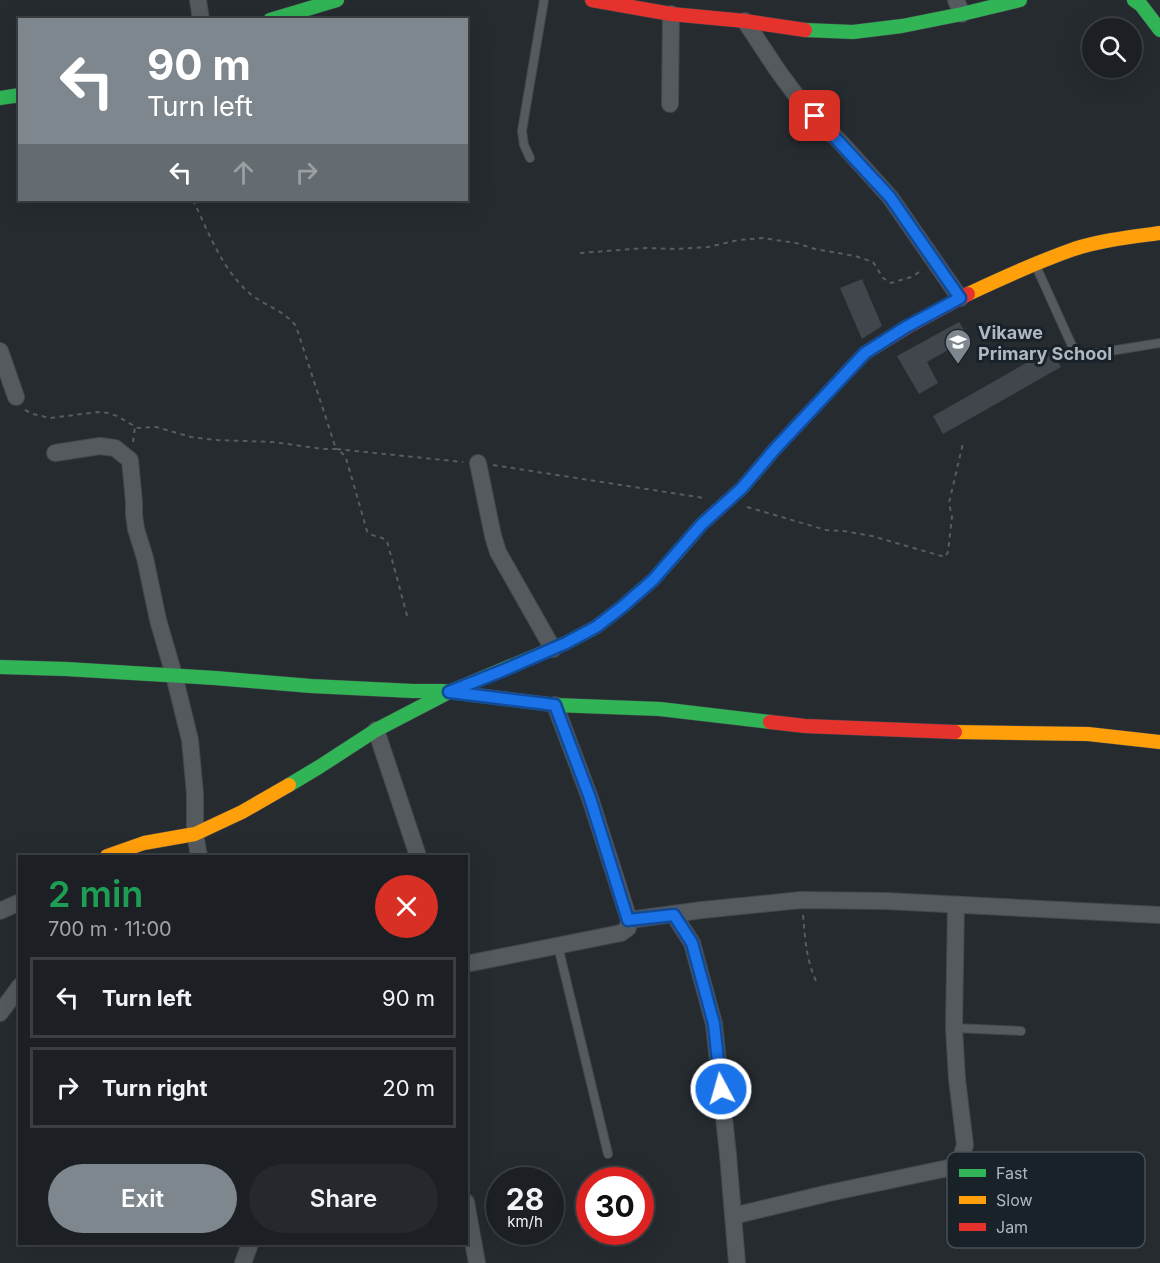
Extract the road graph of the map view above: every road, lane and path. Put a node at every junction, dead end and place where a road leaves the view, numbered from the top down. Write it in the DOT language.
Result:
graph roads {
  1 [pos="198,0"];
  2 [pos="338,0"];
  3 [pos="544,0"];
  4 [pos="592,0"];
  5 [pos="1020,0"];
  6 [pos="1134,0"];
  7 [pos="959,7"];
  8 [pos="671,14"];
  9 [pos="201,18"];
  10 [pos="277,18"];
  11 [pos="745,21"];
  12 [pos="1160,30"];
  13 [pos="18,95"];
  14 [pos="0,98"];
  15 [pos="670,104"];
  16 [pos="530,158"];
  17 [pos="193,201"];
  18 [pos="1160,233"];
  19 [pos="580,253"];
  20 [pos="935,263"];
  21 [pos="1035,264"];
  22 [pos="960,298"];
  23 [pos="1160,343"];
  24 [pos="0,351"];
  25 [pos="16,397"];
  26 [pos="963,443"];
  27 [pos="336,449"];
  28 [pos="56,453"];
  29 [pos="478,463"];
  30 [pos="727,502"];
  31 [pos="408,619"];
  32 [pos="553,649"];
  33 [pos="0,667"];
  34 [pos="174,675"];
  35 [pos="449,692"];
  36 [pos="555,705"];
  37 [pos="376,730"];
  38 [pos="1160,742"];
  39 [pos="195,834"];
  40 [pos="109,855"];
  41 [pos="199,855"];
  42 [pos="418,855"];
  43 [pos="801,900"];
  44 [pos="18,903"];
  45 [pos="956,905"];
  46 [pos="0,911"];
  47 [pos="674,915"];
  48 [pos="1160,915"];
  49 [pos="628,920"];
  50 [pos="558,946"];
  51 [pos="468,964"];
  52 [pos="816,981"];
  53 [pos="18,989"];
  54 [pos="0,1013"];
  55 [pos="954,1028"];
  56 [pos="1022,1031"];
  57 [pos="962,1152"];
  58 [pos="608,1154"];
  59 [pos="947,1168"];
  60 [pos="468,1213"];
  61 [pos="733,1216"];
  62 [pos="250,1245"];
  63 [pos="243,1263"];
  64 [pos="477,1263"];
  65 [pos="737,1263"];
  1 -- 9 [label="street"];
  2 -- 10 [label="street"];
  3 -- 16 [label="lane"];
  4 -- 8 [label="street"];
  5 -- 7 [label="street"];
  6 -- 12 [label="street"];
  7 -- 11 [label="street"];
  8 -- 11 [label="street"];
  8 -- 15 [label="street"];
  11 -- 20 [label="street"];
  13 -- 14 [label="street"];
  17 -- 27 [label="path"];
  18 -- 21 [label="street"];
  19 -- 20 [label="path"];
  20 -- 22 [label="street"];
  21 -- 22 [label="street"];
  21 -- 23 [label="lane"];
  22 -- 30 [label="street"];
  24 -- 25 [label="street"];
  25 -- 27 [label="path"];
  26 -- 30 [label="path"];
  27 -- 29 [label="path"];
  27 -- 31 [label="path"];
  28 -- 34 [label="street"];
  29 -- 30 [label="path"];
  29 -- 32 [label="street"];
  30 -- 32 [label="street"];
  32 -- 35 [label="street"];
  33 -- 34 [label="street"];
  34 -- 35 [label="street"];
  34 -- 39 [label="street"];
  35 -- 36 [label="street"];
  35 -- 37 [label="street"];
  36 -- 38 [label="street"];
  36 -- 49 [label="street"];
  37 -- 39 [label="street"];
  37 -- 42 [label="street"];
  39 -- 40 [label="street"];
  39 -- 41 [label="street"];
  43 -- 45 [label="street"];
  43 -- 47 [label="street"];
  43 -- 52 [label="path"];
  44 -- 46 [label="street"];
  45 -- 48 [label="street"];
  45 -- 55 [label="street"];
  47 -- 49 [label="street"];
  47 -- 61 [label="street"];
  49 -- 50 [label="street"];
  50 -- 51 [label="street"];
  50 -- 58 [label="lane"];
  53 -- 54 [label="street"];
  55 -- 56 [label="lane"];
  55 -- 57 [label="street"];
  59 -- 61 [label="street"];
  60 -- 64 [label="street"];
  61 -- 65 [label="street"];
  62 -- 63 [label="street"];
}
